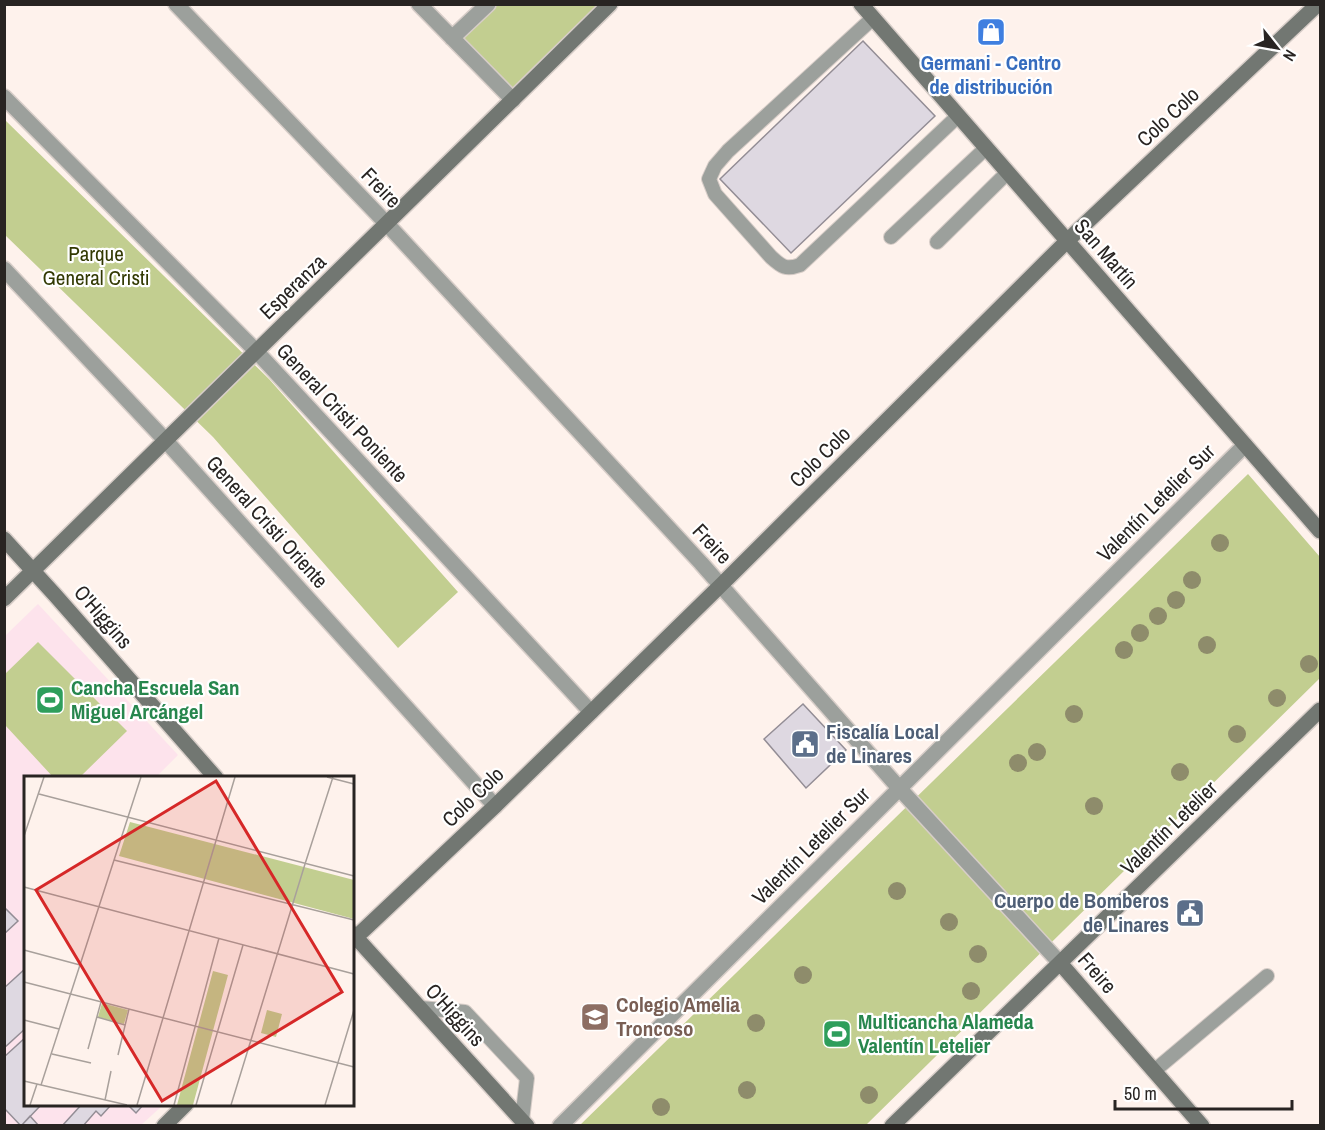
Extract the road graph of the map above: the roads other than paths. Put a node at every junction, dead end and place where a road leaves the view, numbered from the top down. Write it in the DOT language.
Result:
graph roads {
  1 [pos="176,4"];
  2 [pos="419,4"];
  3 [pos="488,4"];
  4 [pos="610,4"];
  5 [pos="861,4"];
  6 [pos="1318,4"];
  7 [pos="873,18"];
  8 [pos="453,38"];
  9 [pos="4,97"];
  10 [pos="513,99"];
  11 [pos="958,116"];
  12 [pos="986,148"];
  13 [pos="1007,173"];
  14 [pos="387,224"];
  15 [pos="891,237"];
  16 [pos="1067,240"];
  17 [pos="937,242"];
  18 [pos="4,269"];
  19 [pos="257,351"];
  20 [pos="166,441"];
  21 [pos="1245,445"];
  22 [pos="1320,531"];
  23 [pos="4,539"];
  24 [pos="34,571"];
  25 [pos="721,585"];
  26 [pos="4,599"];
  27 [pos="1320,710"];
  28 [pos="591,712"];
  29 [pos="215,776"];
  30 [pos="899,788"];
  31 [pos="495,806"];
  32 [pos="354,937"];
  33 [pos="1060,963"];
  34 [pos="1267,976"];
  35 [pos="421,1008"];
  36 [pos="1154,1071"];
  37 [pos="184,1106"];
  38 [pos="525,1123"];
  39 [pos="164,1125"];
  40 [pos="561,1125"];
  41 [pos="892,1125"];
  42 [pos="1202,1125"];
  1 -- 14 [label="street, Freire"];
  2 -- 8 [label="street"];
  3 -- 8 [label="street"];
  4 -- 10 [label="street, Esperanza"];
  5 -- 7 [label="street, San Martín"];
  6 -- 16 [label="street, Colo Colo"];
  7 -- 11 [label="street, San Martín"];
  7 -- 11 [label="lane"];
  8 -- 10 [label="street"];
  9 -- 19 [label="street, General Cristi Poniente"];
  10 -- 14 [label="street, Esperanza"];
  11 -- 12 [label="street, San Martín"];
  12 -- 13 [label="street, San Martín"];
  12 -- 15 [label="lane"];
  13 -- 16 [label="street, San Martín"];
  13 -- 17 [label="lane"];
  14 -- 19 [label="street, Esperanza"];
  14 -- 25 [label="street, Freire"];
  16 -- 21 [label="street, San Martín"];
  16 -- 25 [label="street, Colo Colo"];
  18 -- 20 [label="street, General Cristi Oriente"];
  19 -- 20 [label="street, Esperanza"];
  19 -- 28 [label="street, General Cristi Poniente"];
  20 -- 24 [label="street, Esperanza"];
  20 -- 31 [label="street, General Cristi Oriente"];
  21 -- 22 [label="street, San Martín"];
  21 -- 30 [label="street, Valentín Letelier Sur"];
  23 -- 24 [label="street, O'Higgins"];
  24 -- 26 [label="street, Esperanza"];
  24 -- 29 [label="street, O'Higgins"];
  25 -- 28 [label="street, Colo Colo"];
  25 -- 30 [label="street, Freire"];
  27 -- 33 [label="street, Valentín Letelier"];
  28 -- 31 [label="street, Colo Colo"];
  30 -- 33 [label="street, Freire"];
  30 -- 40 [label="street, Valentín Letelier Sur"];
  31 -- 32 [label="street, Colo Colo"];
  32 -- 35 [label="street, O'Higgins"];
  33 -- 36 [label="street, Freire"];
  33 -- 41 [label="street, Valentín Letelier"];
  34 -- 36 [label="lane"];
  35 -- 38 [label="street, O'Higgins"];
  35 -- 38 [label="lane"];
  36 -- 42 [label="street, Freire"];
  37 -- 39 [label="street"];
}
